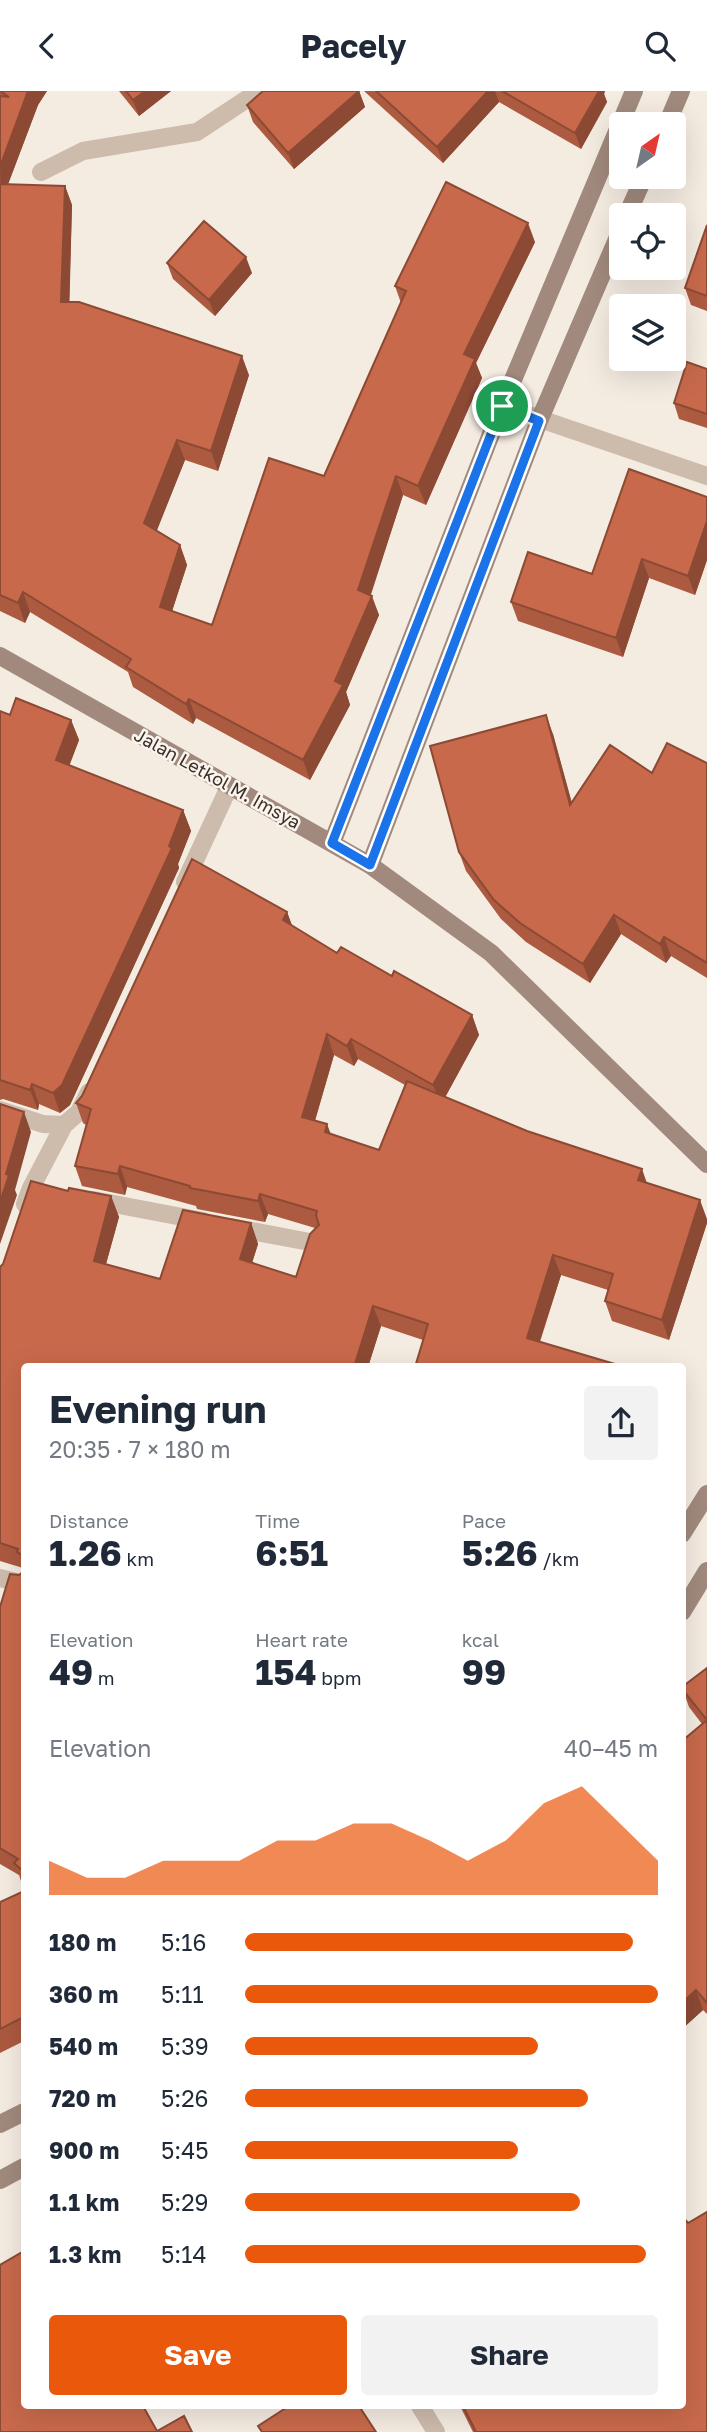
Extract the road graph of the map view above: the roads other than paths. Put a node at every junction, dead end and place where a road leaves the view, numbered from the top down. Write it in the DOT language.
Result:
graph roads {
  1 [pos="259,91"];
  2 [pos="634,91"];
  3 [pos="681,91"];
  4 [pos="672,112"];
  5 [pos="41,172"];
  6 [pos="609,258"];
  7 [pos="502,406"];
  8 [pos="539,421"];
  9 [pos="707,477"];
  10 [pos="0,656"];
  11 [pos="229,787"];
  12 [pos="332,843"];
  13 [pos="370,865"];
  14 [pos="178,898"];
  15 [pos="98,1071"];
  16 [pos="0,1110"];
  17 [pos="64,1125"];
  18 [pos="705,1157"];
  19 [pos="71,1196"];
  20 [pos="18,1227"];
  21 [pos="315,1243"];
  22 [pos="707,1494"];
  23 [pos="686,1528"];
  24 [pos="707,1571"];
  25 [pos="0,1578"];
  26 [pos="21,1583"];
  27 [pos="686,1605"];
  28 [pos="21,2114"];
  29 [pos="0,2124"];
  30 [pos="21,2169"];
  31 [pos="0,2180"];
  32 [pos="422,2409"];
  33 [pos="436,2432"];
  1 -- 5 [label="street"];
  2 -- 7 [label="street"];
  3 -- 4 [label="street"];
  6 -- 8 [label="street"];
  7 -- 8 [label="street"];
  7 -- 12 [label="street"];
  8 -- 9 [label="street"];
  8 -- 13 [label="street"];
  10 -- 11 [label="street, Jalan Letkol M. Imsya"];
  11 -- 12 [label="street, Jalan Letkol M. Imsya"];
  11 -- 14 [label="street"];
  12 -- 13 [label="street, Jalan Letkol M. Imsya"];
  13 -- 18 [label="street, Jalan Letkol M. Imsya"];
  15 -- 17 [label="street"];
  16 -- 17 [label="street"];
  17 -- 20 [label="street"];
  19 -- 21 [label="street"];
  22 -- 23 [label="street"];
  24 -- 27 [label="street"];
  25 -- 26 [label="street"];
  28 -- 29 [label="street"];
  30 -- 31 [label="street"];
  32 -- 33 [label="street"];
}
